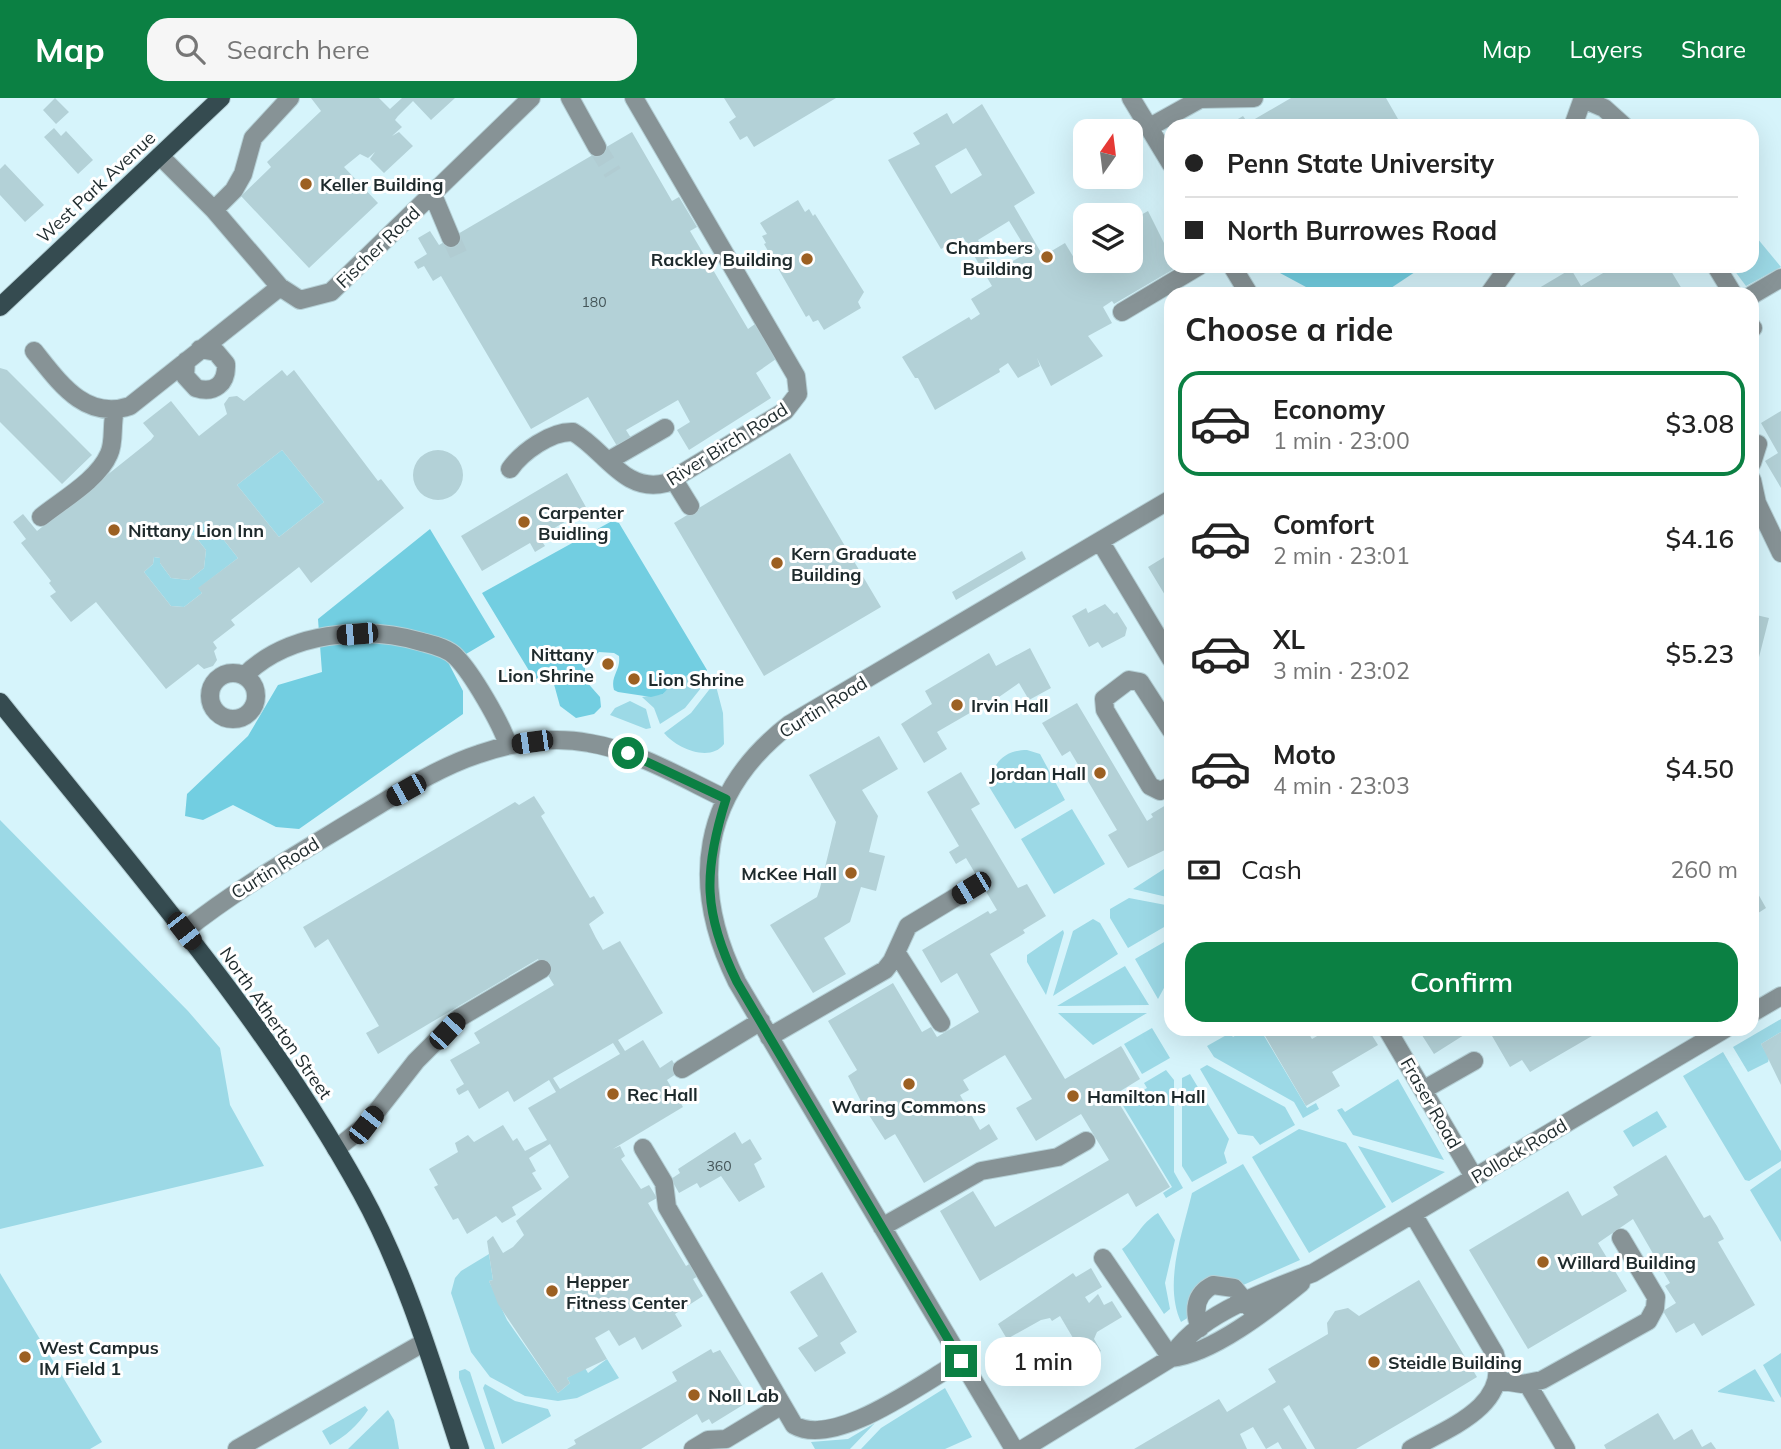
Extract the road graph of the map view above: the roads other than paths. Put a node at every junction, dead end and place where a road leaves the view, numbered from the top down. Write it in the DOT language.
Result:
graph roads {
  1 [pos="221,98"];
  2 [pos="290,98"];
  3 [pos="531,98"];
  4 [pos="570,98"];
  5 [pos="634,98"];
  6 [pos="1131,98"];
  7 [pos="1201,98"];
  8 [pos="1254,98"];
  9 [pos="1583,99"];
  10 [pos="1164,119"];
  11 [pos="1165,119"];
  12 [pos="1576,119"];
  13 [pos="1616,119"];
  14 [pos="1149,128"];
  15 [pos="597,147"];
  16 [pos="1164,153"];
  17 [pos="160,156"];
  18 [pos="433,195"];
  19 [pos="214,210"];
  20 [pos="451,238"];
  21 [pos="1187,273"];
  22 [pos="1781,278"];
  23 [pos="281,286"];
  24 [pos="1759,291"];
  25 [pos="0,307"];
  26 [pos="1122,312"];
  27 [pos="34,351"];
  28 [pos="115,411"];
  29 [pos="665,428"];
  30 [pos="608,461"];
  31 [pos="510,469"];
  32 [pos="674,480"];
  33 [pos="1164,503"];
  34 [pos="690,506"];
  35 [pos="1759,507"];
  36 [pos="41,517"];
  37 [pos="1100,541"];
  38 [pos="1781,553"];
  39 [pos="1164,647"];
  40 [pos="244,676"];
  41 [pos="0,702"];
  42 [pos="1164,719"];
  43 [pos="508,745"];
  44 [pos="1164,789"];
  45 [pos="726,799"];
  46 [pos="971,888"];
  47 [pos="184,931"];
  48 [pos="897,952"];
  49 [pos="542,969"];
  50 [pos="1781,996"];
  51 [pos="1759,1009"];
  52 [pos="941,1023"];
  53 [pos="765,1029"];
  54 [pos="1391,1036"];
  55 [pos="1713,1036"];
  56 [pos="1474,1061"];
  57 [pos="682,1069"];
  58 [pos="1423,1090"];
  59 [pos="1086,1141"];
  60 [pos="643,1148"];
  61 [pos="336,1149"];
  62 [pos="1474,1177"];
  63 [pos="1412,1213"];
  64 [pos="882,1227"];
  65 [pos="1621,1238"];
  66 [pos="1104,1258"];
  67 [pos="1251,1308"];
  68 [pos="1200,1328"];
  69 [pos="424,1343"];
  70 [pos="1171,1357"];
  71 [pos="961,1361"];
  72 [pos="1497,1380"];
  73 [pos="1527,1383"];
  74 [pos="782,1405"];
  75 [pos="237,1449"];
  76 [pos="460,1449"];
  77 [pos="693,1449"];
  78 [pos="1014,1449"];
  79 [pos="1023,1449"];
  80 [pos="1411,1449"];
  81 [pos="1566,1449"];
  1 -- 17 [label="main road, West Park Avenue"];
  2 -- 19 [label="street"];
  3 -- 18 [label="street, Fischer Road"];
  4 -- 15 [label="street"];
  5 -- 32 [label="street, River Birch Road"];
  6 -- 14 [label="street"];
  7 -- 8 [label="street"];
  7 -- 11 [label="street"];
  9 -- 12 [label="street"];
  9 -- 13 [label="street"];
  10 -- 14 [label="street"];
  14 -- 16 [label="street"];
  17 -- 19 [label="street, Fischer Road"];
  17 -- 25 [label="main road, West Park Avenue"];
  18 -- 20 [label="street"];
  18 -- 23 [label="street, Fischer Road"];
  19 -- 23 [label="street, Fischer Road"];
  21 -- 26 [label="street"];
  22 -- 24 [label="street"];
  23 -- 28 [label="street"];
  27 -- 28 [label="street"];
  28 -- 36 [label="street"];
  29 -- 30 [label="street"];
  30 -- 31 [label="street, River Birch Road"];
  30 -- 32 [label="street, River Birch Road"];
  32 -- 34 [label="street"];
  33 -- 37 [label="street, Curtin Road"];
  35 -- 38 [label="street"];
  37 -- 39 [label="street"];
  37 -- 45 [label="street, Curtin Road"];
  40 -- 43 [label="street"];
  41 -- 47 [label="main road, North Atherton Street"];
  42 -- 44 [label="street"];
  43 -- 45 [label="street, Curtin Road"];
  43 -- 47 [label="street, Curtin Road"];
  45 -- 53 [label="street"];
  46 -- 48 [label="street"];
  47 -- 61 [label="main road, North Atherton Street"];
  48 -- 52 [label="street"];
  48 -- 53 [label="street"];
  49 -- 61 [label="street"];
  50 -- 51 [label="street"];
  53 -- 57 [label="street"];
  53 -- 64 [label="street"];
  54 -- 58 [label="street, Fraser Road"];
  55 -- 62 [label="street, Pollock Road"];
  56 -- 58 [label="street"];
  58 -- 62 [label="street, Fraser Road"];
  59 -- 64 [label="street"];
  60 -- 74 [label="street"];
  61 -- 69 [label="main road, North Atherton Street"];
  62 -- 63 [label="street, Pollock Road"];
  63 -- 67 [label="street, Pollock Road"];
  63 -- 72 [label="street"];
  64 -- 71 [label="street"];
  65 -- 73 [label="street"];
  66 -- 70 [label="street"];
  67 -- 68 [label="street, Pollock Road"];
  67 -- 68 [label="street"];
  67 -- 70 [label="street, Pollock Road"];
  68 -- 70 [label="street, Pollock Road"];
  69 -- 75 [label="street"];
  69 -- 76 [label="main road, North Atherton Street"];
  70 -- 79 [label="street, Pollock Road"];
  71 -- 74 [label="street"];
  71 -- 78 [label="street"];
  72 -- 73 [label="street"];
  72 -- 80 [label="street"];
  73 -- 81 [label="street"];
  74 -- 77 [label="street"];
}
